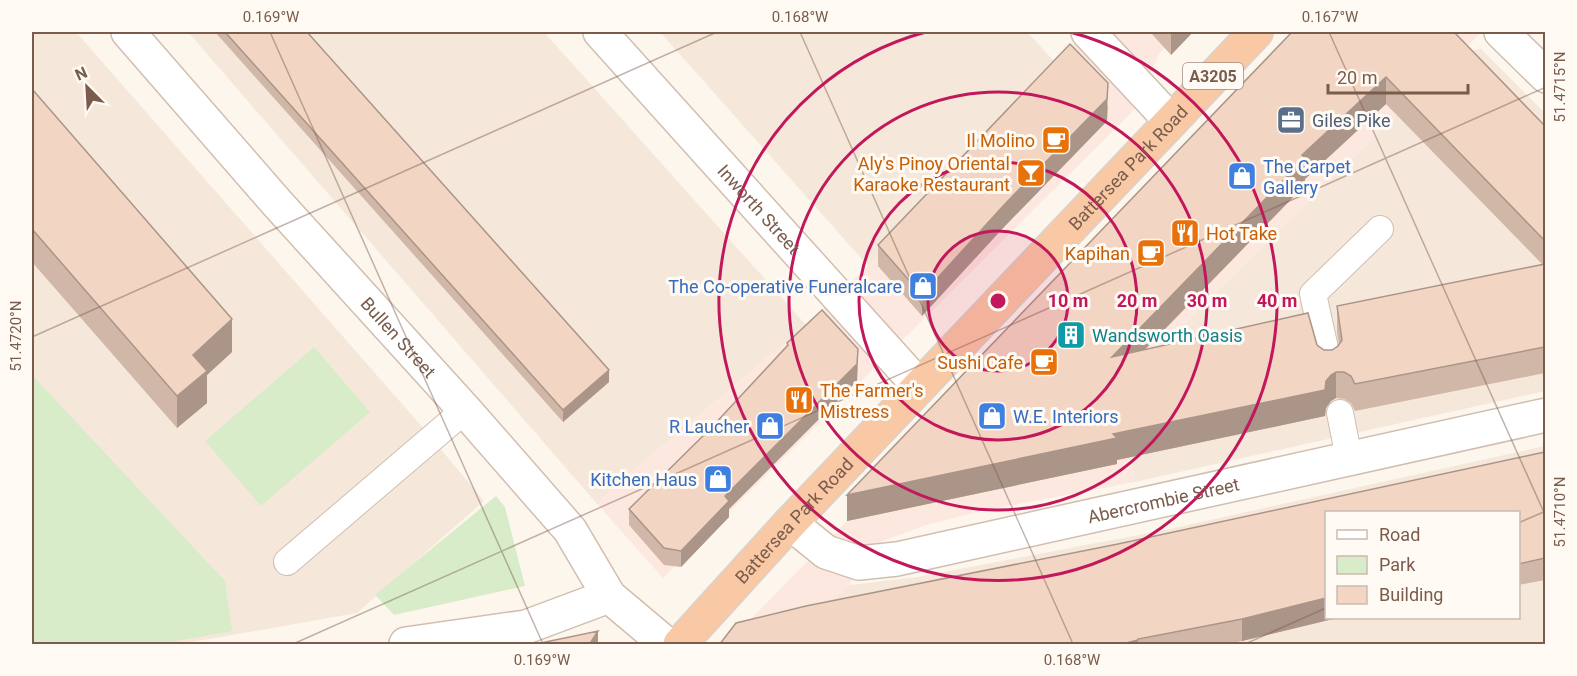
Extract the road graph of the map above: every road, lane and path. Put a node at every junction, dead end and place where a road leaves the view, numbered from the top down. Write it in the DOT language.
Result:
graph roads {
  1 [pos="128,32"];
  2 [pos="600,32"];
  3 [pos="1088,32"];
  4 [pos="1256,32"];
  5 [pos="1502,32"];
  6 [pos="1545,76"];
  7 [pos="1171,121"];
  8 [pos="1380,229"];
  9 [pos="1328,362"];
  10 [pos="919,386"];
  11 [pos="465,410"];
  12 [pos="1340,413"];
  13 [pos="1545,415"];
  14 [pos="1349,458"];
  15 [pos="789,523"];
  16 [pos="287,562"];
  17 [pos="609,596"];
  18 [pos="406,645"];
  19 [pos="666,645"];
  20 [pos="680,645"];
  1 -- 11 [label="street, Bullen Street"];
  2 -- 10 [label="street, Inworth Street"];
  3 -- 7 [label="street"];
  4 -- 7 [label="highway, Battersea Park Road / A3205"];
  5 -- 6 [label="street"];
  7 -- 10 [label="highway, Battersea Park Road / A3205"];
  8 -- 9 [label="lane"];
  10 -- 15 [label="highway, Battersea Park Road / A3205"];
  11 -- 16 [label="lane"];
  11 -- 17 [label="street, Bullen Street"];
  12 -- 14 [label="lane"];
  13 -- 14 [label="street, Abercrombie Street"];
  14 -- 15 [label="street, Abercrombie Street"];
  15 -- 20 [label="highway, Battersea Park Road / A3205"];
  17 -- 18 [label="street"];
  17 -- 19 [label="street, Bullen Street"];
}
